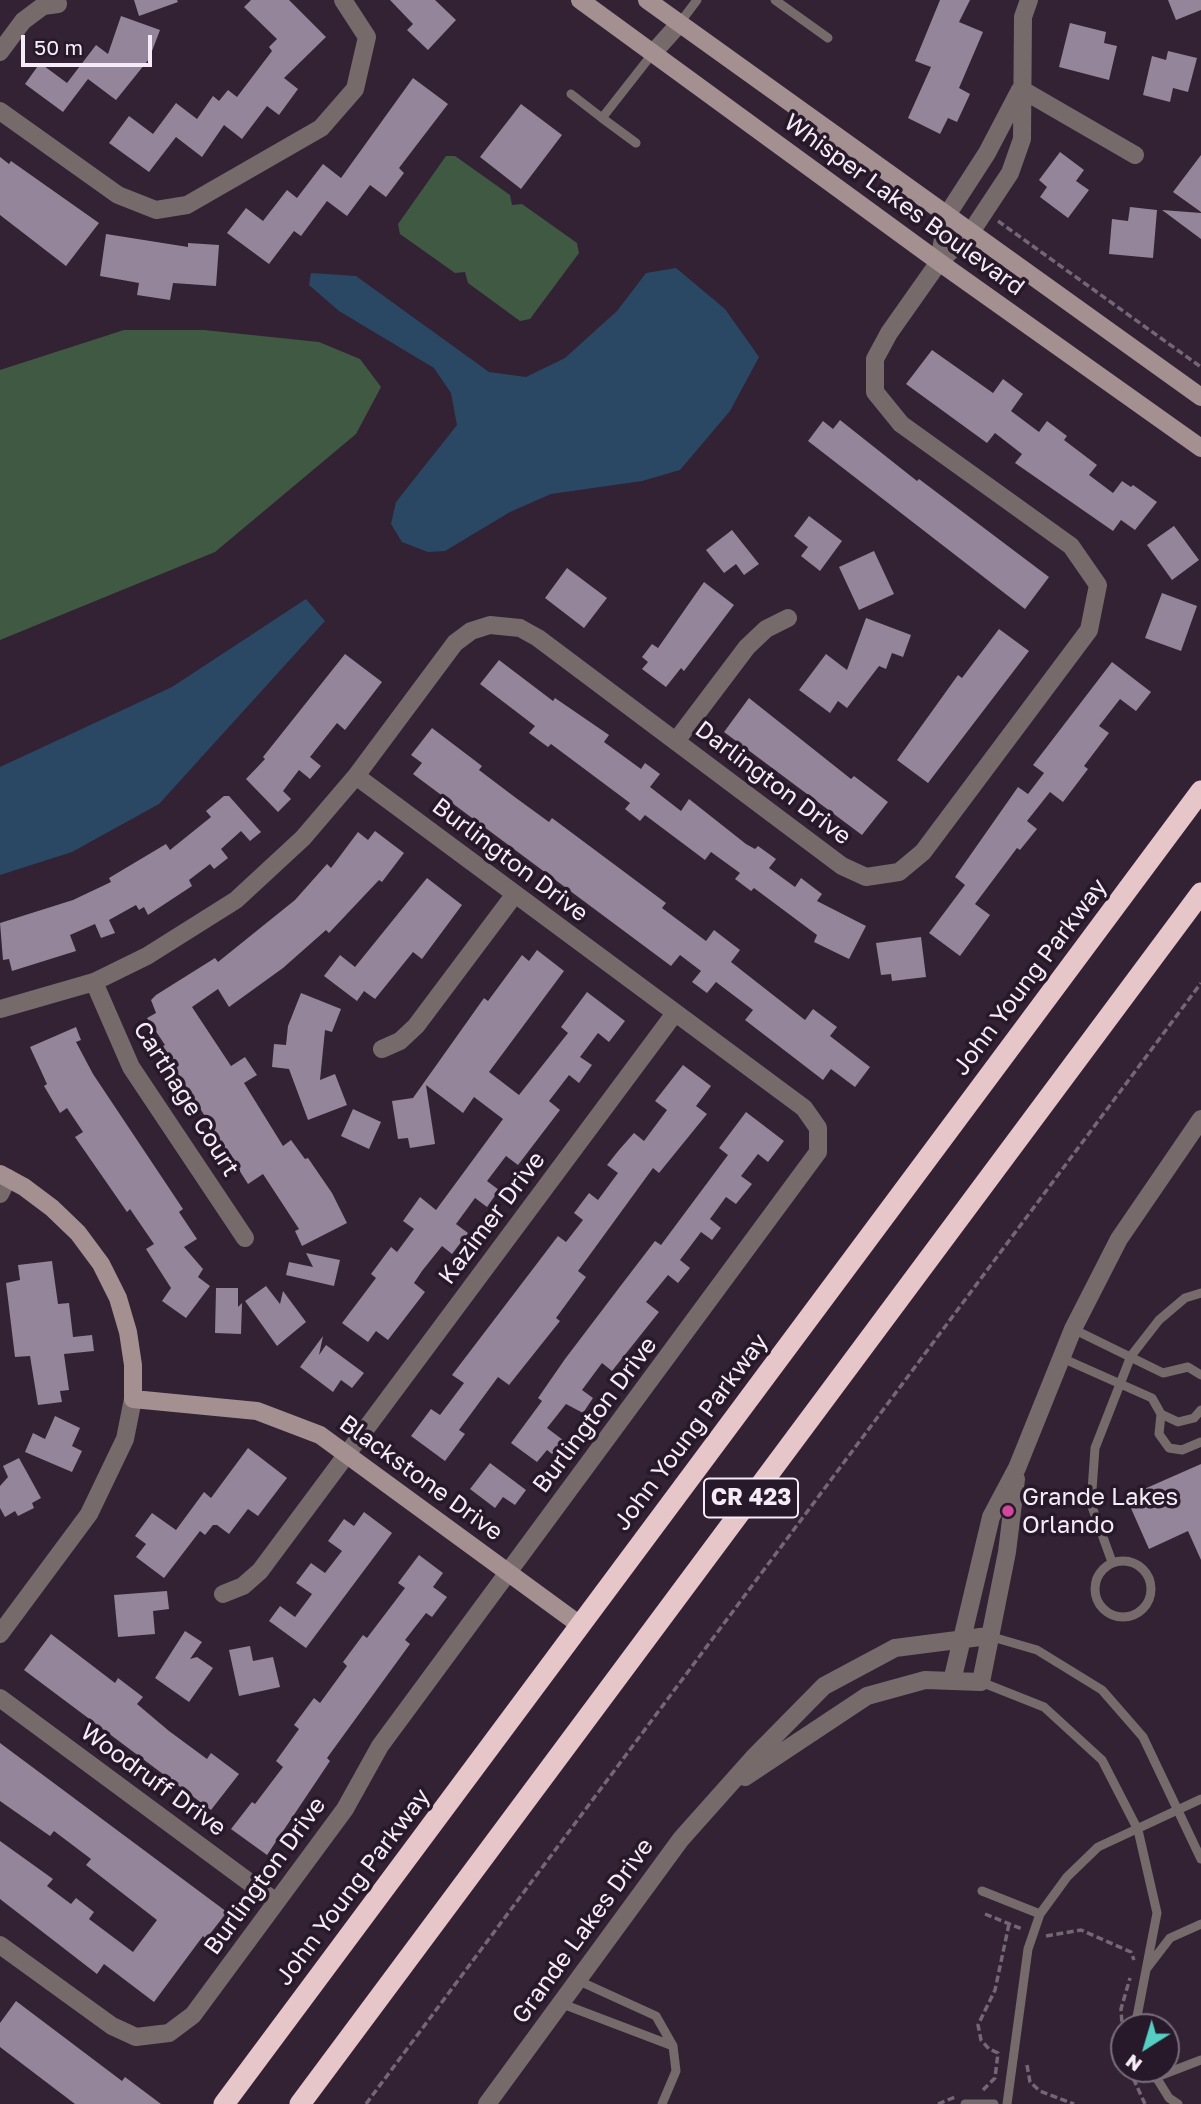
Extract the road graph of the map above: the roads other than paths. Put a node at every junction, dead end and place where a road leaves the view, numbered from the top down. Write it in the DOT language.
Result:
graph roads {
  1 [pos="343,0"];
  2 [pos="580,0"];
  3 [pos="647,0"];
  4 [pos="696,0"];
  5 [pos="775,0"];
  6 [pos="1028,0"];
  7 [pos="58,4"];
  8 [pos="679,23"];
  9 [pos="828,38"];
  10 [pos="0,52"];
  11 [pos="653,54"];
  12 [pos="1021,89"];
  13 [pos="571,94"];
  14 [pos="0,111"];
  15 [pos="602,118"];
  16 [pos="636,143"];
  17 [pos="1135,155"];
  18 [pos="947,215"];
  19 [pos="971,232"];
  20 [pos="939,262"];
  21 [pos="1201,397"];
  22 [pos="1201,447"];
  23 [pos="788,618"];
  24 [pos="676,741"];
  25 [pos="356,776"];
  26 [pos="1201,792"];
  27 [pos="1201,893"];
  28 [pos="515,894"];
  29 [pos="94,982"];
  30 [pos="0,1009"];
  31 [pos="675,1013"];
  32 [pos="382,1049"];
  33 [pos="1201,1118"];
  34 [pos="3,1182"];
  35 [pos="245,1238"];
  36 [pos="1201,1293"];
  37 [pos="1073,1329"];
  38 [pos="1132,1356"];
  39 [pos="1062,1358"];
  40 [pos="1201,1375"];
  41 [pos="1120,1385"];
  42 [pos="133,1399"];
  43 [pos="1201,1410"];
  44 [pos="1160,1414"];
  45 [pos="1201,1442"];
  46 [pos="348,1452"];
  47 [pos="1017,1468"];
  48 [pos="1112,1562"];
  49 [pos="509,1572"];
  50 [pos="223,1594"];
  51 [pos="580,1625"];
  52 [pos="0,1634"];
  53 [pos="988,1636"];
  54 [pos="961,1639"];
  55 [pos="952,1681"];
  56 [pos="981,1682"];
  57 [pos="0,1698"];
  58 [pos="725,1790"];
  59 [pos="1201,1799"];
  60 [pos="1179,1809"];
  61 [pos="1138,1830"];
  62 [pos="1201,1859"];
  63 [pos="982,1891"];
  64 [pos="276,1902"];
  65 [pos="1040,1914"];
  66 [pos="1201,1924"];
  67 [pos="0,1945"];
  68 [pos="1146,1970"];
  69 [pos="577,1980"];
  70 [pos="560,2003"];
  71 [pos="1138,2013"];
  72 [pos="673,2046"];
  73 [pos="1201,2060"];
  74 [pos="1180,2066"];
  75 [pos="1159,2083"];
  76 [pos="963,2100"];
  77 [pos="224,2104"];
  78 [pos="300,2104"];
  79 [pos="487,2104"];
  80 [pos="663,2104"];
  81 [pos="994,2104"];
  82 [pos="1007,2104"];
  83 [pos="1178,2104"];
  1 -- 14 [label="street"];
  2 -- 11 [label="street, Whisper Lakes Boulevard"];
  3 -- 8 [label="street, Whisper Lakes Boulevard"];
  4 -- 8 [label="lane"];
  5 -- 9 [label="lane"];
  6 -- 12 [label="street"];
  7 -- 10 [label="street"];
  8 -- 11 [label="street"];
  8 -- 18 [label="street, Whisper Lakes Boulevard"];
  11 -- 15 [label="lane"];
  11 -- 20 [label="street, Whisper Lakes Boulevard"];
  12 -- 17 [label="street"];
  12 -- 18 [label="street"];
  12 -- 19 [label="street"];
  13 -- 15 [label="lane"];
  15 -- 16 [label="lane"];
  18 -- 19 [label="street, Whisper Lakes Boulevard"];
  18 -- 20 [label="street"];
  19 -- 20 [label="street"];
  19 -- 21 [label="street, Whisper Lakes Boulevard"];
  20 -- 22 [label="street, Whisper Lakes Boulevard"];
  20 -- 24 [label="street, Darlington Drive"];
  23 -- 24 [label="street"];
  24 -- 25 [label="street, Darlington Drive"];
  25 -- 28 [label="street, Burlington Drive"];
  25 -- 29 [label="street, Darlington Drive"];
  26 -- 51 [label="highway, John Young Parkway / CR 423"];
  27 -- 78 [label="highway, CR 423"];
  28 -- 31 [label="street, Burlington Drive"];
  28 -- 32 [label="street"];
  29 -- 30 [label="street, Darlington Drive"];
  29 -- 35 [label="street, Carthage Court"];
  31 -- 46 [label="street, Kazimer Drive"];
  31 -- 49 [label="street, Burlington Drive"];
  33 -- 37 [label="street"];
  34 -- 42 [label="street"];
  36 -- 38 [label="lane"];
  37 -- 38 [label="lane"];
  37 -- 39 [label="street"];
  38 -- 40 [label="lane"];
  38 -- 41 [label="lane"];
  39 -- 41 [label="lane"];
  39 -- 47 [label="street"];
  41 -- 44 [label="lane"];
  41 -- 48 [label="lane"];
  42 -- 46 [label="street, Blackstone Drive"];
  42 -- 52 [label="street"];
  43 -- 44 [label="lane"];
  44 -- 45 [label="lane"];
  46 -- 49 [label="street, Blackstone Drive"];
  46 -- 50 [label="street, Kazimer Drive"];
  47 -- 53 [label="street"];
  47 -- 54 [label="street"];
  48 -- 48 [label="lane"];
  49 -- 51 [label="street, Blackstone Drive"];
  49 -- 64 [label="street, Burlington Drive"];
  51 -- 77 [label="highway, John Young Parkway / CR 423"];
  53 -- 54 [label="street, Grande Lakes Drive"];
  53 -- 56 [label="street"];
  53 -- 60 [label="lane"];
  54 -- 55 [label="street"];
  54 -- 58 [label="street, Grande Lakes Drive"];
  55 -- 56 [label="street, Grande Lakes Drive"];
  55 -- 58 [label="street, Grande Lakes Drive"];
  56 -- 61 [label="lane"];
  57 -- 64 [label="street, Woodruff Drive"];
  58 -- 69 [label="street, Grande Lakes Drive"];
  59 -- 60 [label="lane"];
  60 -- 61 [label="lane"];
  60 -- 62 [label="lane"];
  61 -- 65 [label="lane"];
  61 -- 68 [label="lane"];
  63 -- 65 [label="lane"];
  64 -- 67 [label="street, Burlington Drive"];
  65 -- 82 [label="lane"];
  66 -- 68 [label="lane"];
  68 -- 71 [label="lane"];
  69 -- 70 [label="street, Grande Lakes Drive"];
  69 -- 72 [label="lane"];
  70 -- 72 [label="lane"];
  70 -- 79 [label="street, Grande Lakes Drive"];
  72 -- 80 [label="lane"];
  73 -- 74 [label="lane"];
  75 -- 83 [label="lane"];
  76 -- 81 [label="lane"];
}
